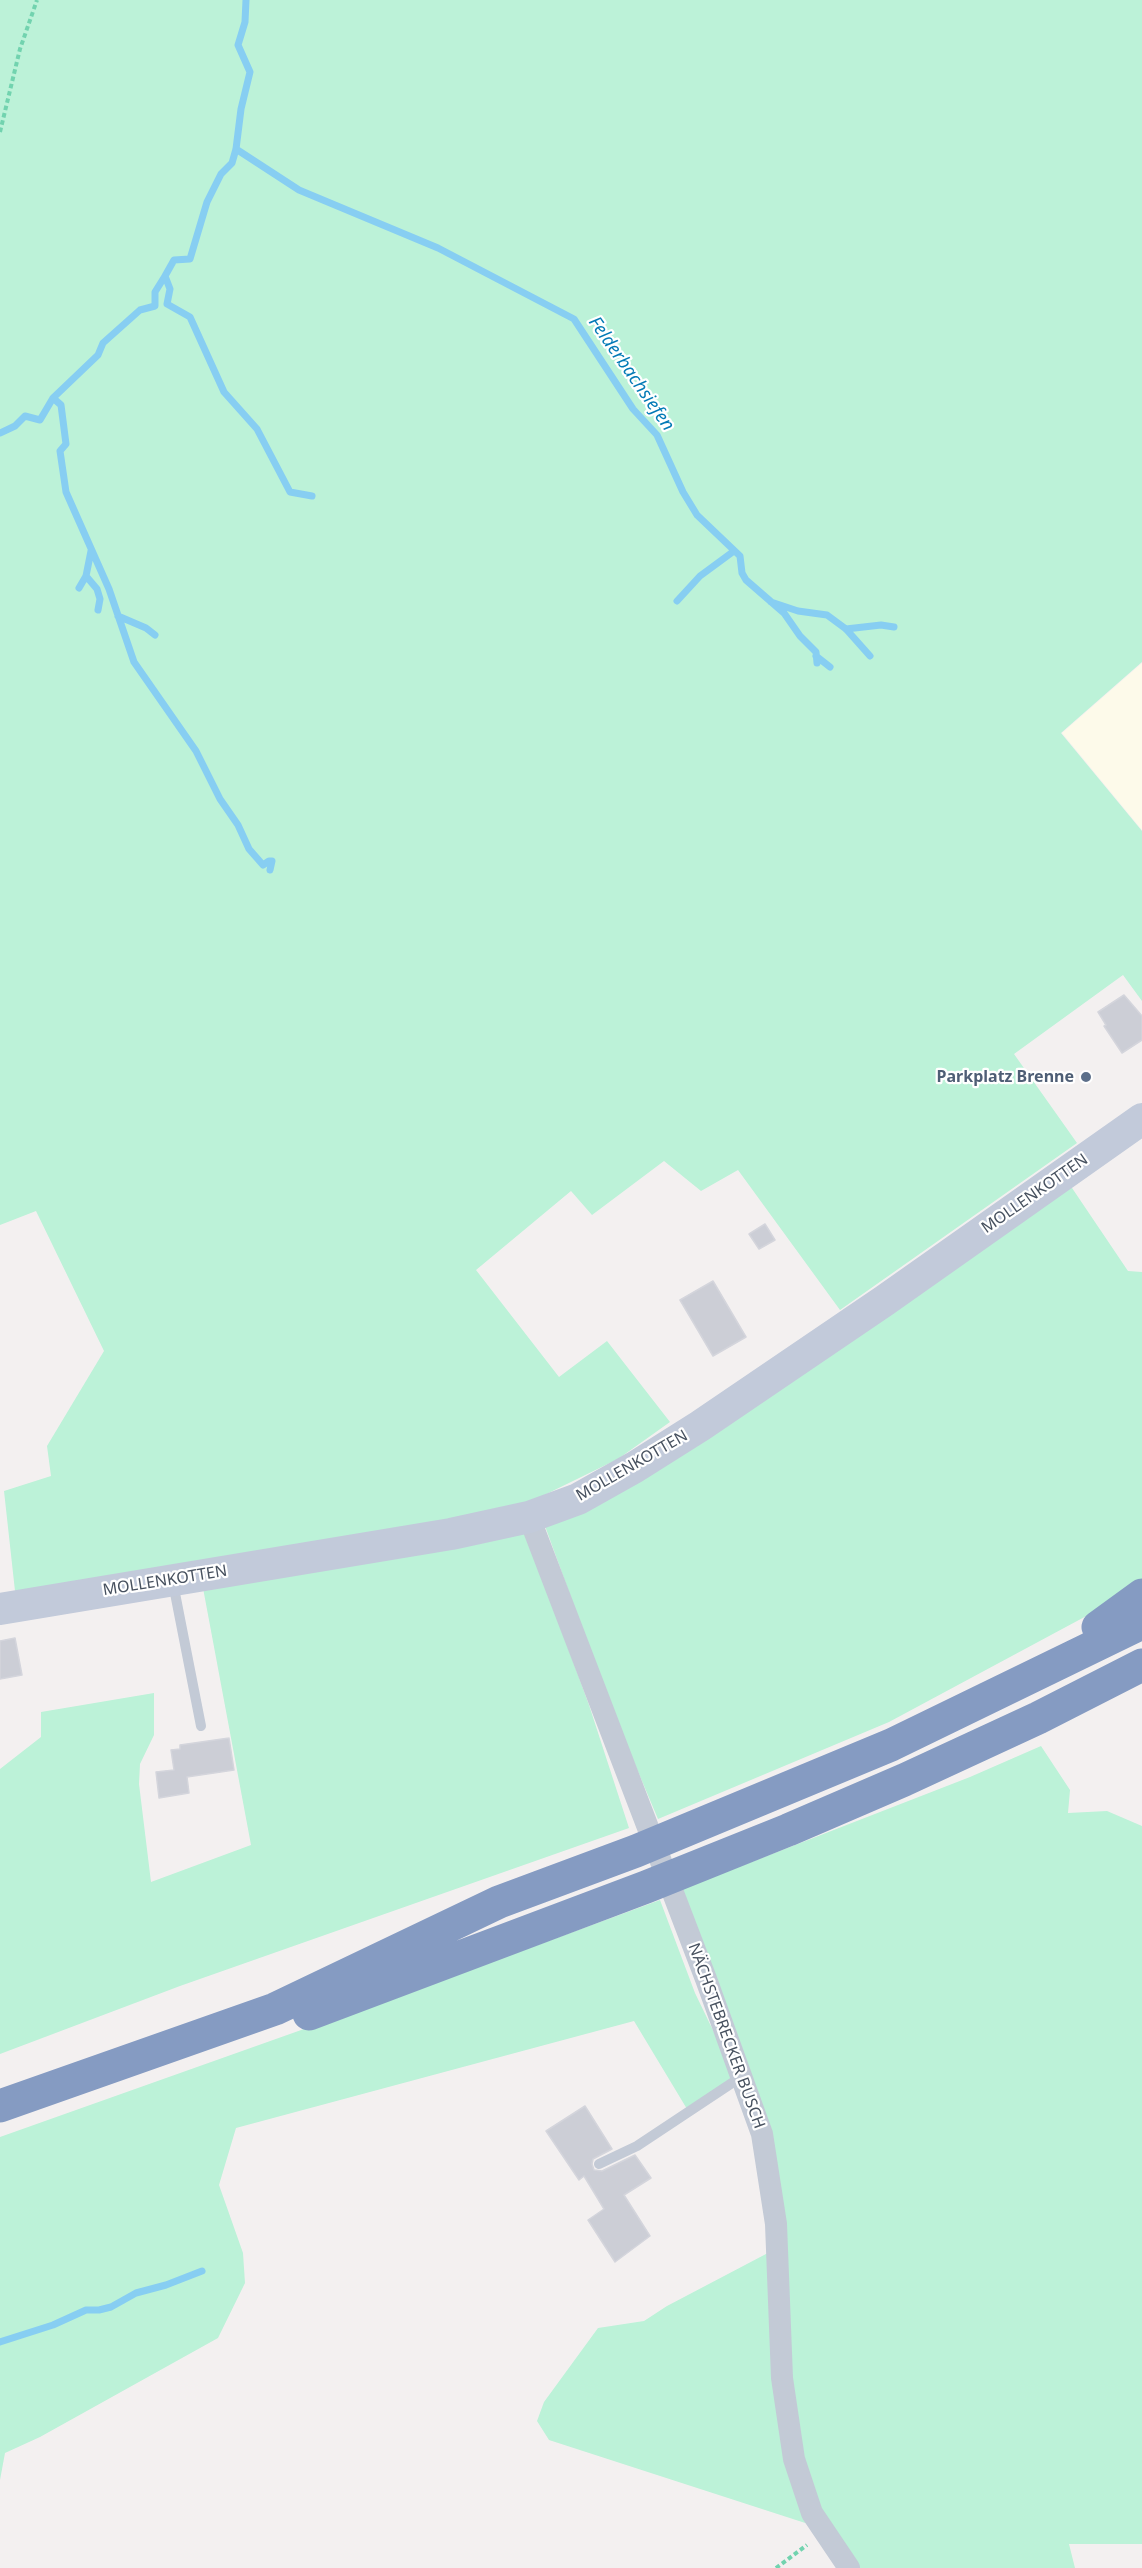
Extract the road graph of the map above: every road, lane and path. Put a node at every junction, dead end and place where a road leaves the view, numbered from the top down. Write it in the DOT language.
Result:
graph roads {
  1 [pos="37,0"];
  2 [pos="0,132"];
  3 [pos="1142,1119"];
  4 [pos="529,1517"];
  5 [pos="172,1580"];
  6 [pos="1142,1595"];
  7 [pos="0,1609"];
  8 [pos="1142,1623"];
  9 [pos="1142,1665"];
  10 [pos="1016,1686"];
  11 [pos="201,1726"];
  12 [pos="741,2077"];
  13 [pos="0,2106"];
  14 [pos="0,2128"];
  15 [pos="599,2164"];
  16 [pos="823,2532"];
  17 [pos="776,2568"];
  18 [pos="849,2568"];
  1 -- 2 [label="path"];
  3 -- 4 [label="main road, MOLLENKOTTEN"];
  4 -- 5 [label="main road, MOLLENKOTTEN"];
  4 -- 12 [label="street, NÄCHSTEBRECKER BUSCH"];
  5 -- 7 [label="main road, MOLLENKOTTEN"];
  5 -- 11 [label="lane"];
  6 -- 10 [label="highway"];
  8 -- 10 [label="highway"];
  9 -- 14 [label="highway"];
  10 -- 13 [label="highway"];
  12 -- 15 [label="lane"];
  12 -- 16 [label="street, NÄCHSTEBRECKER BUSCH"];
  16 -- 17 [label="path"];
  16 -- 18 [label="street, NÄCHSTEBRECKER BUSCH"];
}
